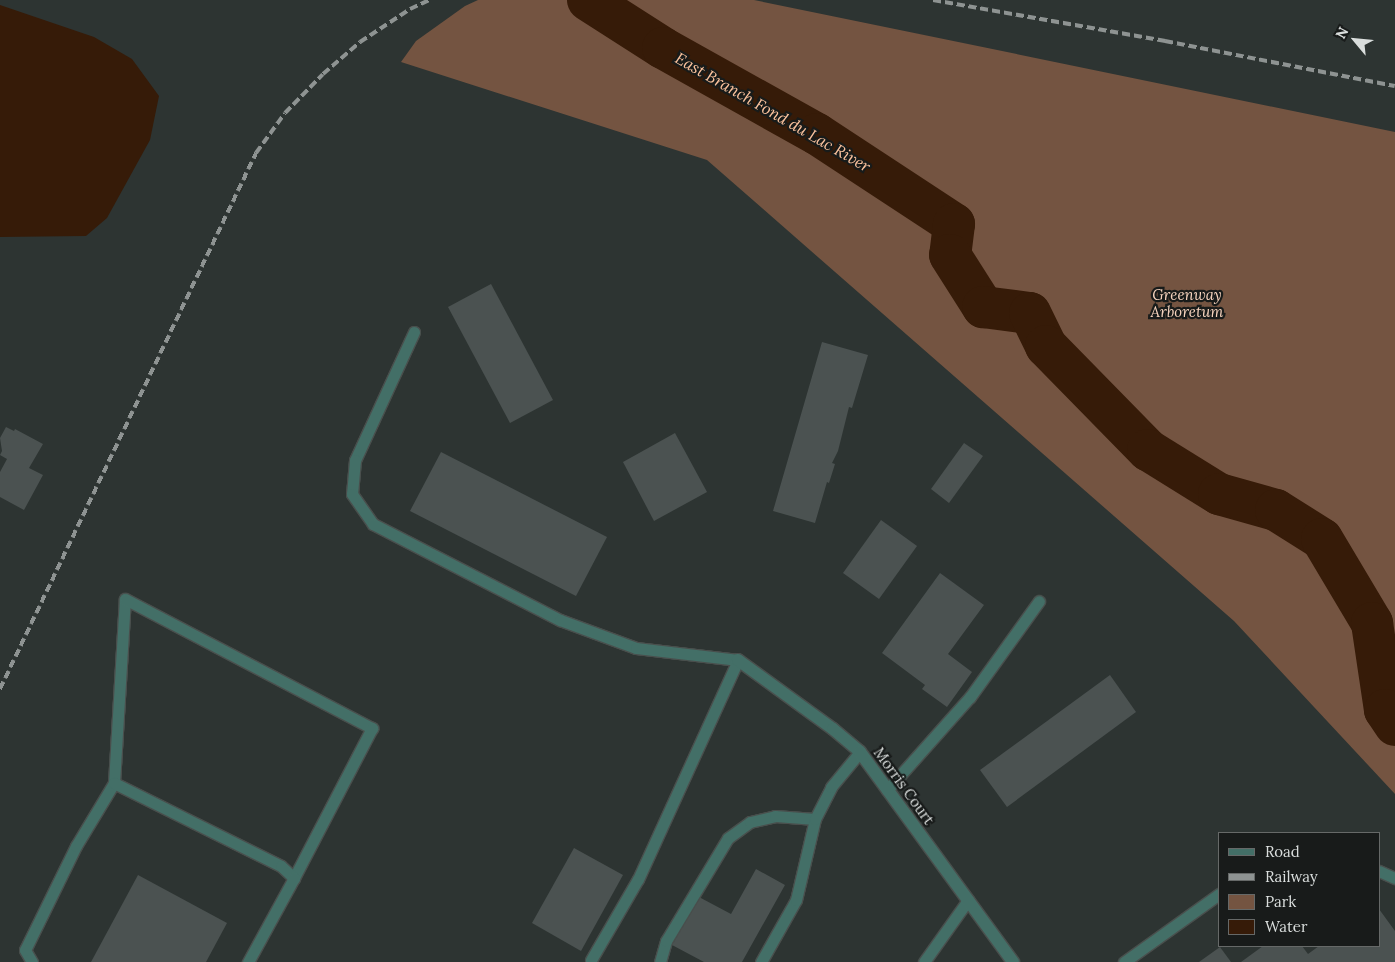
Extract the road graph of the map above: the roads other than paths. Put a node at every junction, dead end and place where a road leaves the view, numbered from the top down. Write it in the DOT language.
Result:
graph roads {
  1 [pos="414,332"];
  2 [pos="1039,601"];
  3 [pos="738,660"];
  4 [pos="860,752"];
  5 [pos="114,783"];
  6 [pos="887,790"];
  7 [pos="815,819"];
  8 [pos="1380,871"];
  9 [pos="294,878"];
  10 [pos="1395,878"];
  11 [pos="1218,895"];
  12 [pos="968,900"];
  13 [pos="592,960"];
  14 [pos="32,962"];
  15 [pos="248,962"];
  16 [pos="660,962"];
  17 [pos="761,962"];
  18 [pos="924,962"];
  19 [pos="1013,962"];
  20 [pos="1124,962"];
  1 -- 3 [label="lane"];
  2 -- 6 [label="lane"];
  3 -- 4 [label="street, Morris Court"];
  3 -- 13 [label="lane"];
  4 -- 6 [label="street, Morris Court"];
  4 -- 7 [label="lane"];
  5 -- 9 [label="lane"];
  5 -- 9 [label="lane"];
  5 -- 14 [label="lane"];
  6 -- 12 [label="street, Morris Court"];
  7 -- 16 [label="lane"];
  7 -- 17 [label="lane"];
  8 -- 10 [label="lane"];
  9 -- 15 [label="lane"];
  11 -- 20 [label="lane"];
  12 -- 18 [label="lane"];
  12 -- 19 [label="street, Morris Court"];
}
